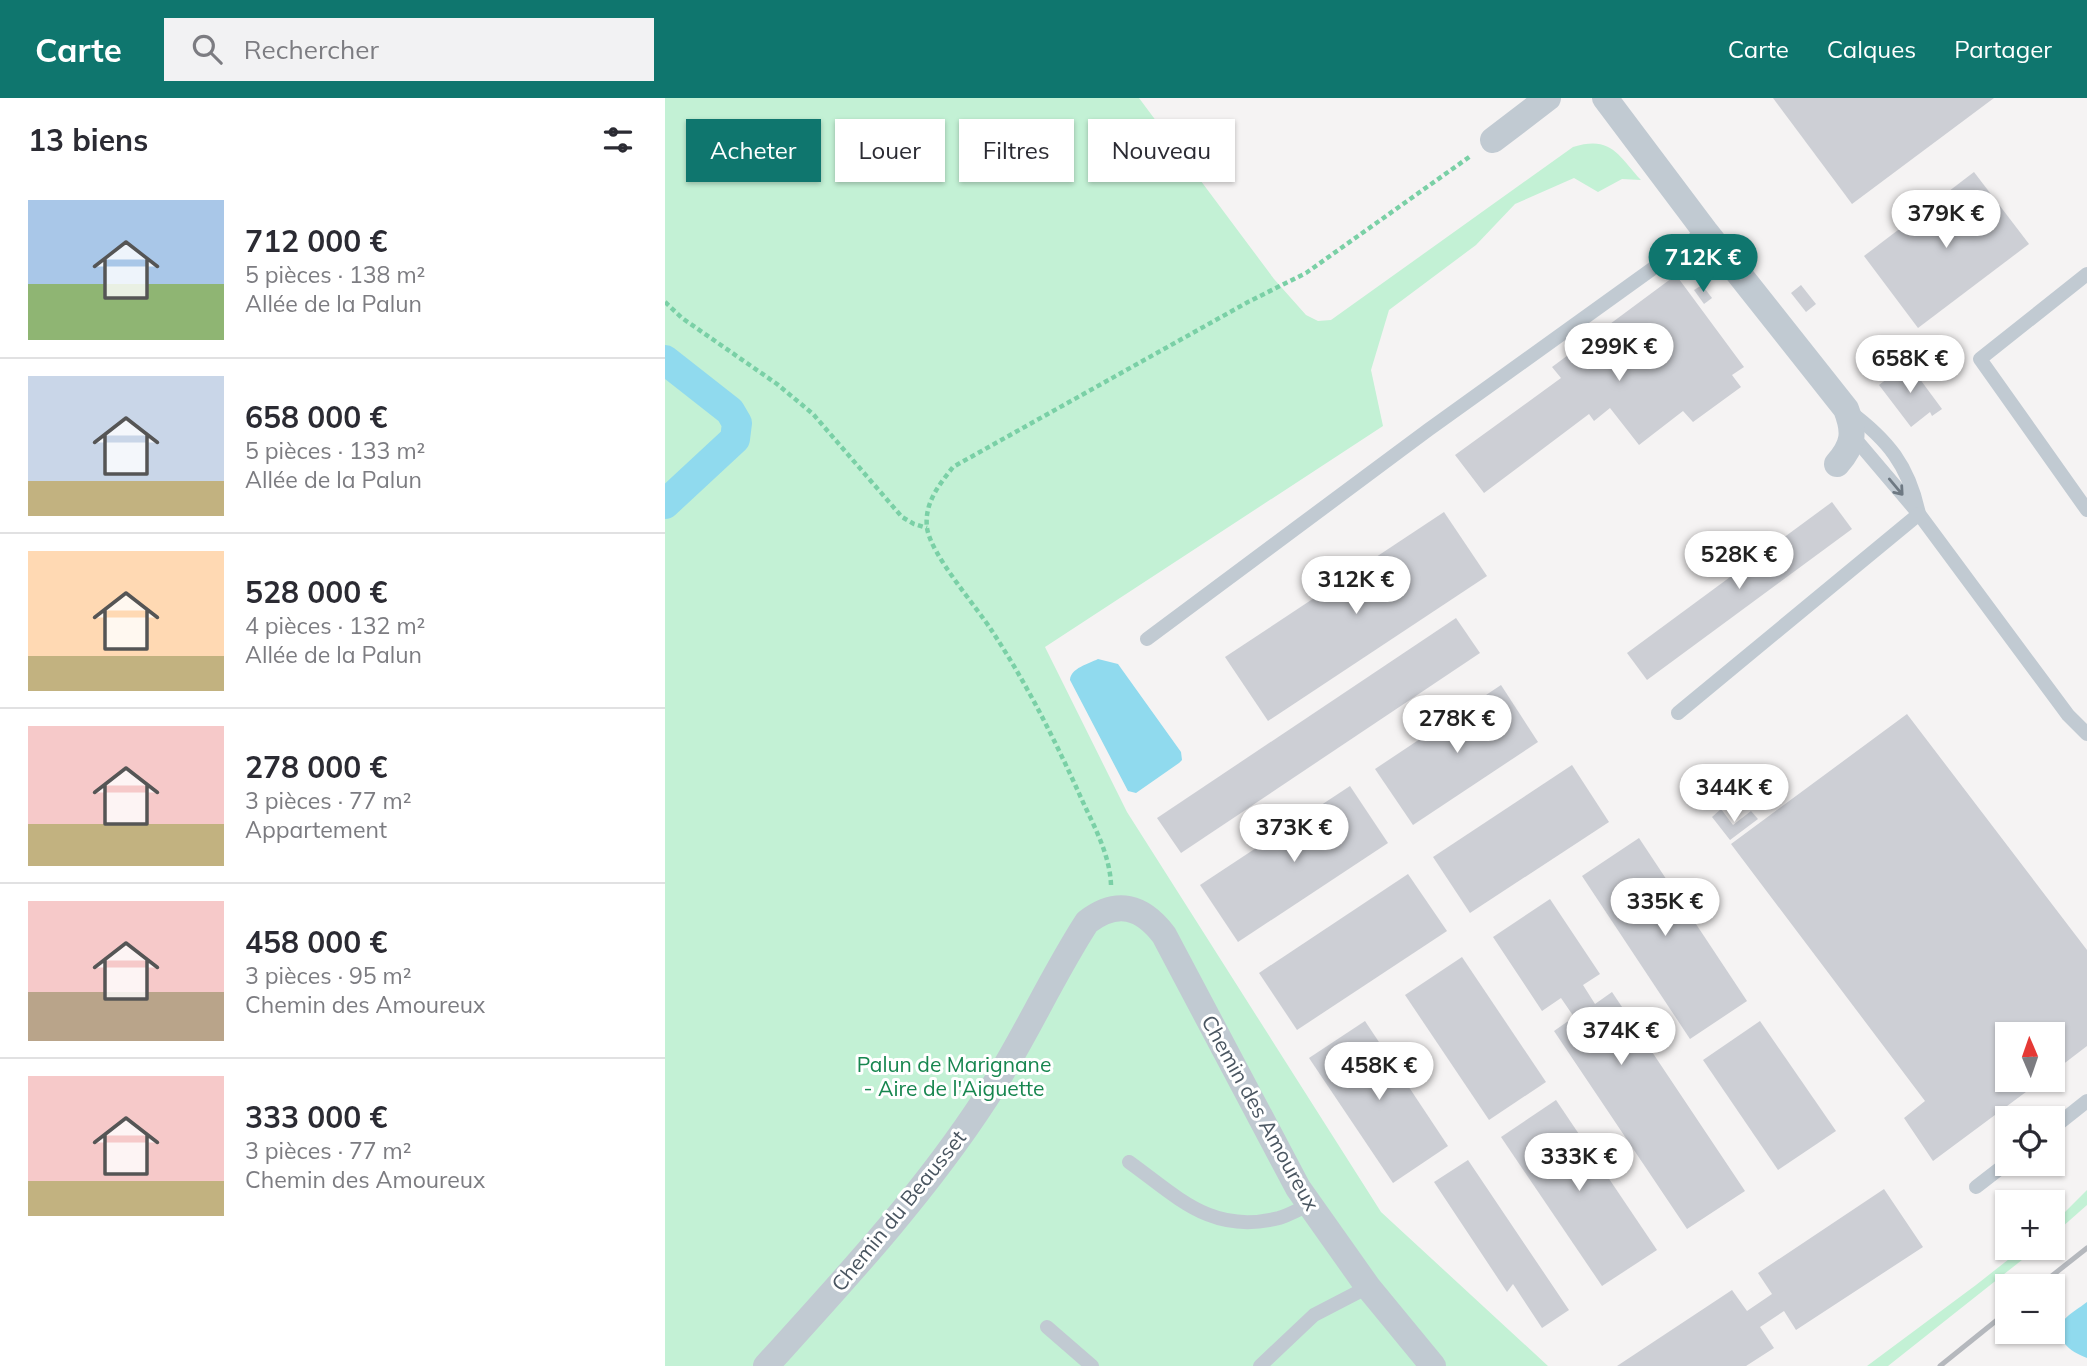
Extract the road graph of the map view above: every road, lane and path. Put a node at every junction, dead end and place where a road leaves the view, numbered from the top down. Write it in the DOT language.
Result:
graph roads {
  1 [pos="1548,98"];
  2 [pos="1605,98"];
  3 [pos="1493,140"];
  4 [pos="1705,231"];
  5 [pos="2087,274"];
  6 [pos="665,302"];
  7 [pos="1846,409"];
  8 [pos="1852,435"];
  9 [pos="1837,464"];
  10 [pos="2087,510"];
  11 [pos="1919,514"];
  12 [pos="927,528"];
  13 [pos="1147,639"];
  14 [pos="1678,713"];
  15 [pos="2087,734"];
  16 [pos="1110,909"];
  17 [pos="2087,1101"];
  18 [pos="2065,1118"];
  19 [pos="1129,1162"];
  20 [pos="1995,1172"];
  21 [pos="1976,1187"];
  22 [pos="1308,1205"];
  23 [pos="1368,1287"];
  24 [pos="1047,1327"];
  25 [pos="766,1366"];
  26 [pos="1092,1366"];
  27 [pos="1260,1366"];
  28 [pos="1433,1366"];
  1 -- 3 [label="street"];
  2 -- 4 [label="street"];
  3 -- 12 [label="path"];
  4 -- 7 [label="street"];
  4 -- 13 [label="lane"];
  5 -- 10 [label="lane"];
  6 -- 12 [label="path"];
  7 -- 8 [label="street"];
  7 -- 11 [label="lane"];
  8 -- 9 [label="street"];
  8 -- 11 [label="lane, one-way"];
  11 -- 14 [label="lane"];
  11 -- 15 [label="lane"];
  12 -- 16 [label="path"];
  16 -- 22 [label="street, Chemin des Amoureux"];
  16 -- 25 [label="street, Chemin du Beausset"];
  17 -- 18 [label="lane"];
  19 -- 22 [label="lane"];
  20 -- 21 [label="lane"];
  22 -- 23 [label="street, Chemin des Amoureux"];
  23 -- 27 [label="lane"];
  23 -- 28 [label="street, Chemin des Amoureux"];
  24 -- 26 [label="lane"];
}
